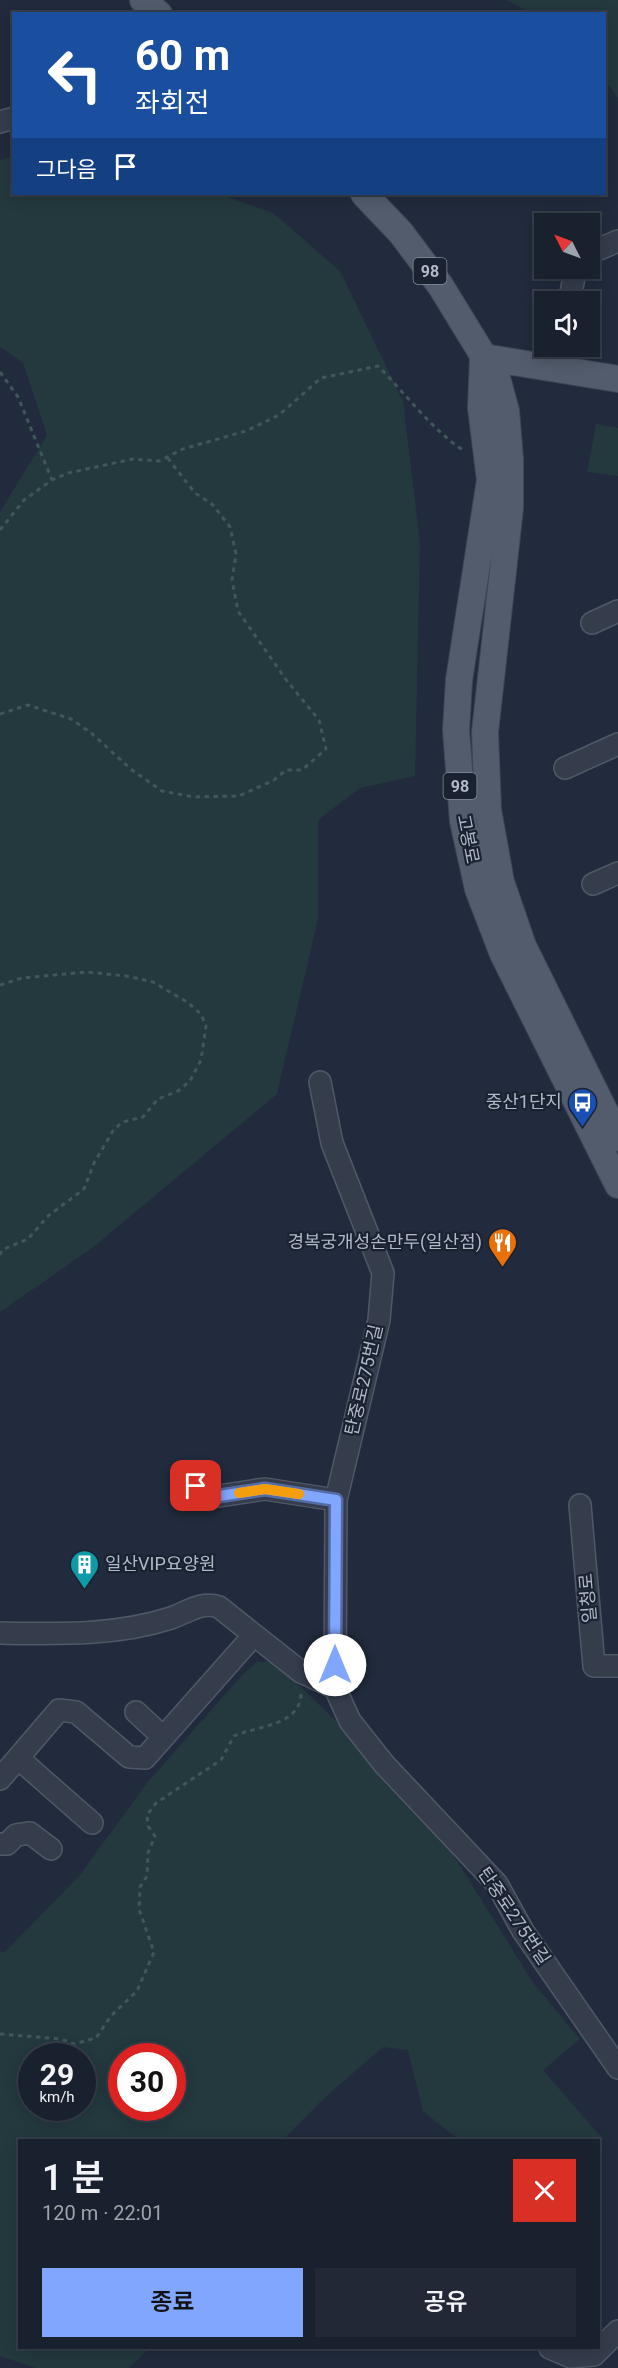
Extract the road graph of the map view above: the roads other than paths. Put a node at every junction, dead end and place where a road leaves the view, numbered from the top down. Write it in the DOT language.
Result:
graph roads {
  1 [pos="144,0"];
  2 [pos="157,12"];
  3 [pos="365,195"];
  4 [pos="618,241"];
  5 [pos="600,249"];
  6 [pos="483,357"];
  7 [pos="567,358"];
  8 [pos="618,379"];
  9 [pos="618,611"];
  10 [pos="592,623"];
  11 [pos="618,744"];
  12 [pos="565,768"];
  13 [pos="618,873"];
  14 [pos="593,884"];
  15 [pos="320,1082"];
  16 [pos="618,1138"];
  17 [pos="618,1185"];
  18 [pos="196,1486"];
  19 [pos="336,1500"];
  20 [pos="580,1505"];
  21 [pos="0,1633"];
  22 [pos="254,1635"];
  23 [pos="618,1666"];
  24 [pos="335,1688"];
  25 [pos="136,1712"];
  26 [pos="163,1737"];
  27 [pos="18,1758"];
  28 [pos="0,1779"];
  29 [pos="92,1823"];
  30 [pos="0,1844"];
  31 [pos="51,1849"];
  32 [pos="618,2068"];
  33 [pos="618,2331"];
  34 [pos="552,2349"];
  35 [pos="600,2349"];
  36 [pos="600,2349"];
  1 -- 2 [label="main road"];
  3 -- 6 [label="main road, 고봉로 / 98"];
  4 -- 5 [label="street"];
  6 -- 7 [label="main road"];
  6 -- 16 [label="main road, 고봉로 / 98"];
  6 -- 17 [label="main road, 고봉로 / 98"];
  7 -- 8 [label="main road"];
  9 -- 10 [label="street"];
  11 -- 12 [label="street"];
  13 -- 14 [label="street"];
  15 -- 19 [label="street, 탄중로275번길"];
  18 -- 19 [label="street"];
  19 -- 24 [label="street, 탄중로275번길"];
  20 -- 23 [label="street, 일청로"];
  21 -- 22 [label="street"];
  22 -- 24 [label="street"];
  22 -- 26 [label="street"];
  24 -- 32 [label="street, 탄중로275번길"];
  25 -- 26 [label="street"];
  26 -- 27 [label="street"];
  27 -- 28 [label="street"];
  27 -- 29 [label="street"];
  30 -- 31 [label="street"];
  33 -- 35 [label="street"];
  34 -- 36 [label="street"];
}
